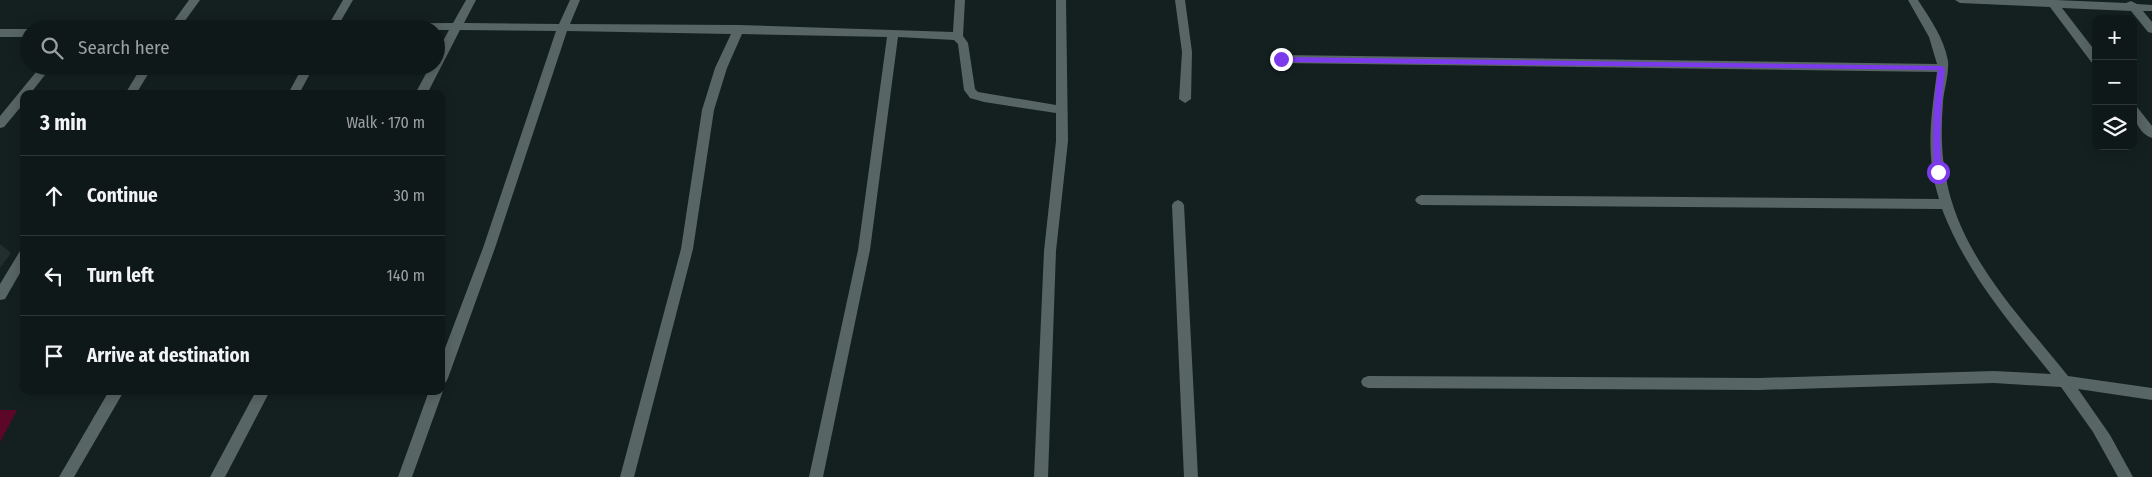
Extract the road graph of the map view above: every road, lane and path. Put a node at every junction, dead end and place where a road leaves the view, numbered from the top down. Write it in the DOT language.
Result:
graph roads {
  1 [pos="195,0"];
  2 [pos="348,0"];
  3 [pos="471,0"];
  4 [pos="575,0"];
  5 [pos="960,0"];
  6 [pos="1061,0"];
  7 [pos="1180,0"];
  8 [pos="1912,0"];
  9 [pos="1960,0"];
  10 [pos="2052,2"];
  11 [pos="2131,4"];
  12 [pos="2152,8"];
  13 [pos="180,20"];
  14 [pos="337,20"];
  15 [pos="445,27"];
  16 [pos="457,27"];
  17 [pos="563,27"];
  18 [pos="739,29"];
  19 [pos="2152,30"];
  20 [pos="0,33"];
  21 [pos="20,33"];
  22 [pos="893,34"];
  23 [pos="958,37"];
  24 [pos="445,49"];
  25 [pos="2092,55"];
  26 [pos="1281,59"];
  27 [pos="1942,68"];
  28 [pos="40,75"];
  29 [pos="142,75"];
  30 [pos="304,75"];
  31 [pos="431,75"];
  32 [pos="27,90"];
  33 [pos="133,90"];
  34 [pos="295,90"];
  35 [pos="423,90"];
  36 [pos="20,99"];
  37 [pos="1185,100"];
  38 [pos="1063,110"];
  39 [pos="2137,115"];
  40 [pos="0,124"];
  41 [pos="2152,134"];
  42 [pos="1421,200"];
  43 [pos="1946,204"];
  44 [pos="1178,205"];
  45 [pos="20,261"];
  46 [pos="0,295"];
  47 [pos="445,367"];
  48 [pos="2064,381"];
  49 [pos="1368,382"];
  50 [pos="2152,394"];
  51 [pos="115,395"];
  52 [pos="261,395"];
  53 [pos="435,395"];
  54 [pos="66,477"];
  55 [pos="217,477"];
  56 [pos="405,477"];
  57 [pos="627,477"];
  58 [pos="816,477"];
  59 [pos="1042,477"];
  60 [pos="1190,477"];
  61 [pos="2126,477"];
  1 -- 13 [label="street"];
  2 -- 14 [label="street"];
  3 -- 16 [label="street"];
  4 -- 17 [label="street"];
  5 -- 23 [label="street"];
  6 -- 38 [label="street"];
  7 -- 37 [label="street"];
  8 -- 27 [label="street"];
  9 -- 10 [label="street"];
  10 -- 11 [label="street"];
  10 -- 25 [label="street"];
  11 -- 12 [label="street"];
  11 -- 19 [label="street"];
  15 -- 16 [label="street"];
  16 -- 17 [label="street"];
  16 -- 24 [label="street"];
  17 -- 18 [label="street"];
  17 -- 47 [label="street"];
  18 -- 22 [label="street"];
  18 -- 57 [label="street"];
  20 -- 21 [label="street"];
  22 -- 23 [label="street"];
  22 -- 58 [label="street"];
  23 -- 38 [label="street"];
  26 -- 27 [label="street"];
  27 -- 43 [label="street"];
  28 -- 32 [label="street"];
  29 -- 33 [label="street"];
  30 -- 34 [label="street"];
  31 -- 35 [label="street"];
  36 -- 40 [label="street"];
  38 -- 59 [label="street"];
  39 -- 41 [label="street"];
  42 -- 43 [label="street"];
  43 -- 48 [label="street"];
  44 -- 60 [label="street"];
  45 -- 46 [label="street"];
  48 -- 49 [label="street"];
  48 -- 50 [label="street"];
  48 -- 61 [label="street"];
  51 -- 54 [label="street"];
  52 -- 55 [label="street"];
  53 -- 56 [label="street"];
}
